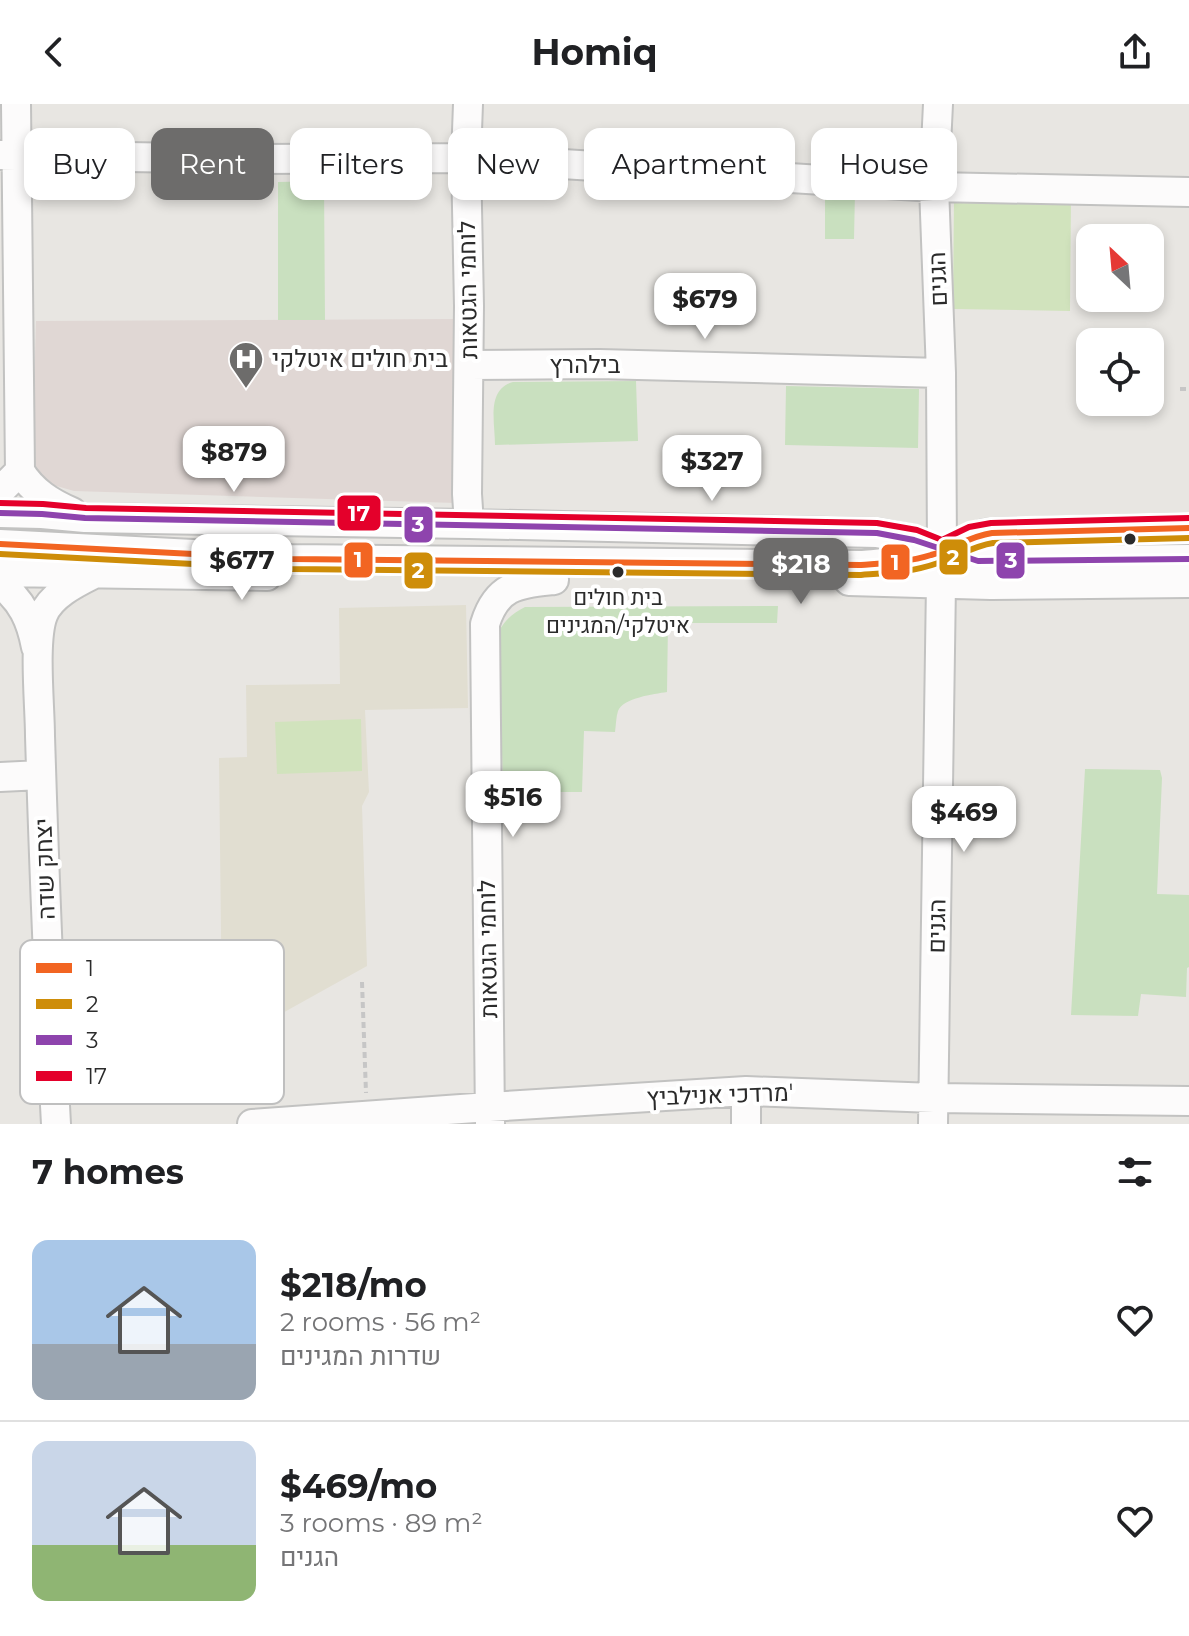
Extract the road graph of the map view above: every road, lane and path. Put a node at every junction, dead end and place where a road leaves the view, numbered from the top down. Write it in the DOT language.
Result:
graph roads {
  1 [pos="16,104"];
  2 [pos="468,104"];
  3 [pos="938,104"];
  4 [pos="467,128"];
  5 [pos="937,128"];
  6 [pos="8,154"];
  7 [pos="448,158"];
  8 [pos="568,164"];
  9 [pos="811,179"];
  10 [pos="957,187"];
  11 [pos="1189,192"];
  12 [pos="467,200"];
  13 [pos="934,200"];
  14 [pos="469,365"];
  15 [pos="941,373"];
  16 [pos="1180,389"];
  17 [pos="1189,389"];
  18 [pos="20,471"];
  19 [pos="0,491"];
  20 [pos="0,513"];
  21 [pos="85,518"];
  22 [pos="469,524"];
  23 [pos="1189,528"];
  24 [pos="11,544"];
  25 [pos="942,551"];
  26 [pos="1189,559"];
  27 [pos="0,572"];
  28 [pos="94,574"];
  29 [pos="554,580"];
  30 [pos="941,583"];
  31 [pos="1189,583"];
  32 [pos="0,584"];
  33 [pos="38,662"];
  34 [pos="41,775"];
  35 [pos="0,777"];
  36 [pos="48,940"];
  37 [pos="362,982"];
  38 [pos="746,1091"];
  39 [pos="1189,1101"];
  40 [pos="55,1104"];
  41 [pos="934,1111"];
  42 [pos="367,1115"];
  43 [pos="489,1115"];
  44 [pos="56,1124"];
  45 [pos="252,1124"];
  46 [pos="746,1124"];
  1 -- 6 [label="street"];
  2 -- 4 [label="street, לוחמי הגטאות"];
  3 -- 5 [label="street, הגנים"];
  6 -- 7 [label="street"];
  6 -- 18 [label="street"];
  8 -- 9 [label="street"];
  10 -- 11 [label="street"];
  12 -- 14 [label="street, לוחמי הגטאות"];
  13 -- 15 [label="street, הגנים"];
  14 -- 15 [label="street, בילהרץ"];
  14 -- 22 [label="street, לוחמי הגטאות"];
  15 -- 25 [label="street, הגנים"];
  16 -- 17 [label="path"];
  18 -- 19 [label="street"];
  18 -- 21 [label="street"];
  20 -- 21 [label="street"];
  21 -- 22 [label="street"];
  22 -- 25 [label="street"];
  23 -- 25 [label="street"];
  24 -- 25 [label="street"];
  25 -- 26 [label="street"];
  27 -- 28 [label="street"];
  28 -- 29 [label="street"];
  28 -- 33 [label="street, יצחק שדה"];
  29 -- 30 [label="street"];
  29 -- 43 [label="street, לוחמי הגטאות"];
  30 -- 31 [label="street"];
  30 -- 41 [label="street, הגנים"];
  32 -- 33 [label="street, יצחק שדה"];
  33 -- 34 [label="street, יצחק שדה"];
  34 -- 35 [label="street"];
  34 -- 36 [label="street, יצחק שדה"];
  37 -- 42 [label="path"];
  38 -- 41 [label="street, מרדכי אנילביץ'"];
  38 -- 43 [label="street, מרדכי אנילביץ'"];
  38 -- 46 [label="street"];
  39 -- 41 [label="street, מרדכי אנילביץ'"];
  40 -- 44 [label="street, יצחק שדה"];
  42 -- 43 [label="street, מרדכי אנילביץ'"];
  42 -- 45 [label="street, מרדכי אנילביץ'"];
}
